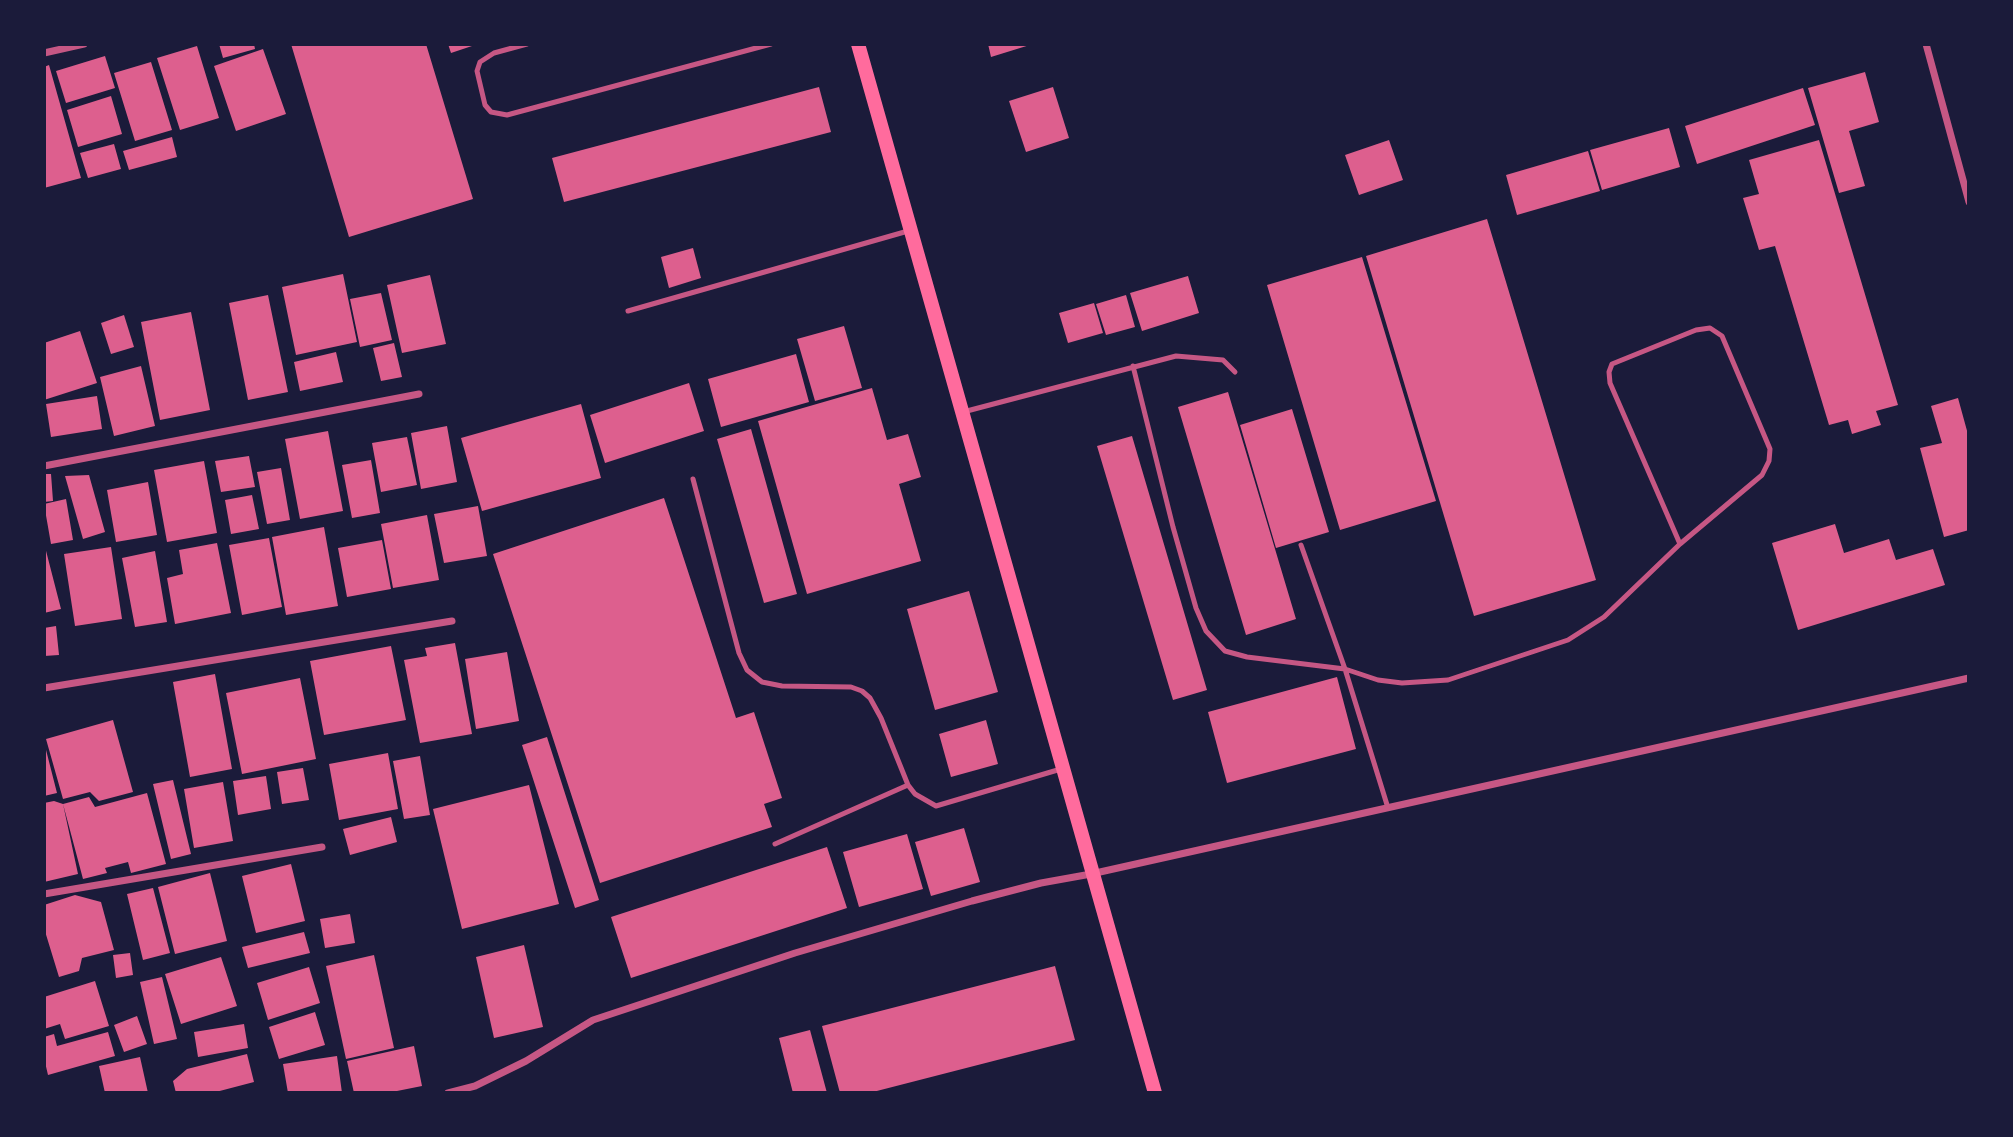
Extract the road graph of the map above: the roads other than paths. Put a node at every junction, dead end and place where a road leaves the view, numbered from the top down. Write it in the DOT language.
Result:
graph roads {
  1 [pos="84,44"];
  2 [pos="527,44"];
  3 [pos="771,44"];
  4 [pos="858,44"];
  5 [pos="1926,44"];
  6 [pos="44,53"];
  7 [pos="1969,202"];
  8 [pos="911,230"];
  9 [pos="628,311"];
  10 [pos="1133,366"];
  11 [pos="1236,372"];
  12 [pos="419,394"];
  13 [pos="963,412"];
  14 [pos="44,466"];
  15 [pos="693,480"];
  16 [pos="1680,544"];
  17 [pos="1301,545"];
  18 [pos="452,621"];
  19 [pos="1345,669"];
  20 [pos="1969,678"];
  21 [pos="44,688"];
  22 [pos="1061,769"];
  23 [pos="908,785"];
  24 [pos="1388,808"];
  25 [pos="775,844"];
  26 [pos="322,848"];
  27 [pos="1091,874"];
  28 [pos="44,894"];
  29 [pos="447,1093"];
  30 [pos="1155,1093"];
  1 -- 6 [label="street"];
  2 -- 3 [label="lane"];
  4 -- 8 [label="main road"];
  5 -- 7 [label="street"];
  8 -- 9 [label="lane"];
  8 -- 13 [label="main road"];
  10 -- 11 [label="lane"];
  10 -- 13 [label="lane"];
  10 -- 19 [label="lane"];
  12 -- 14 [label="street"];
  13 -- 22 [label="main road"];
  15 -- 23 [label="lane"];
  16 -- 16 [label="lane"];
  16 -- 19 [label="lane"];
  17 -- 19 [label="lane"];
  18 -- 21 [label="street"];
  19 -- 24 [label="lane"];
  20 -- 24 [label="street"];
  22 -- 23 [label="lane"];
  22 -- 27 [label="main road"];
  23 -- 25 [label="lane"];
  24 -- 27 [label="street"];
  26 -- 28 [label="street"];
  27 -- 29 [label="street"];
  27 -- 30 [label="main road"];
}
